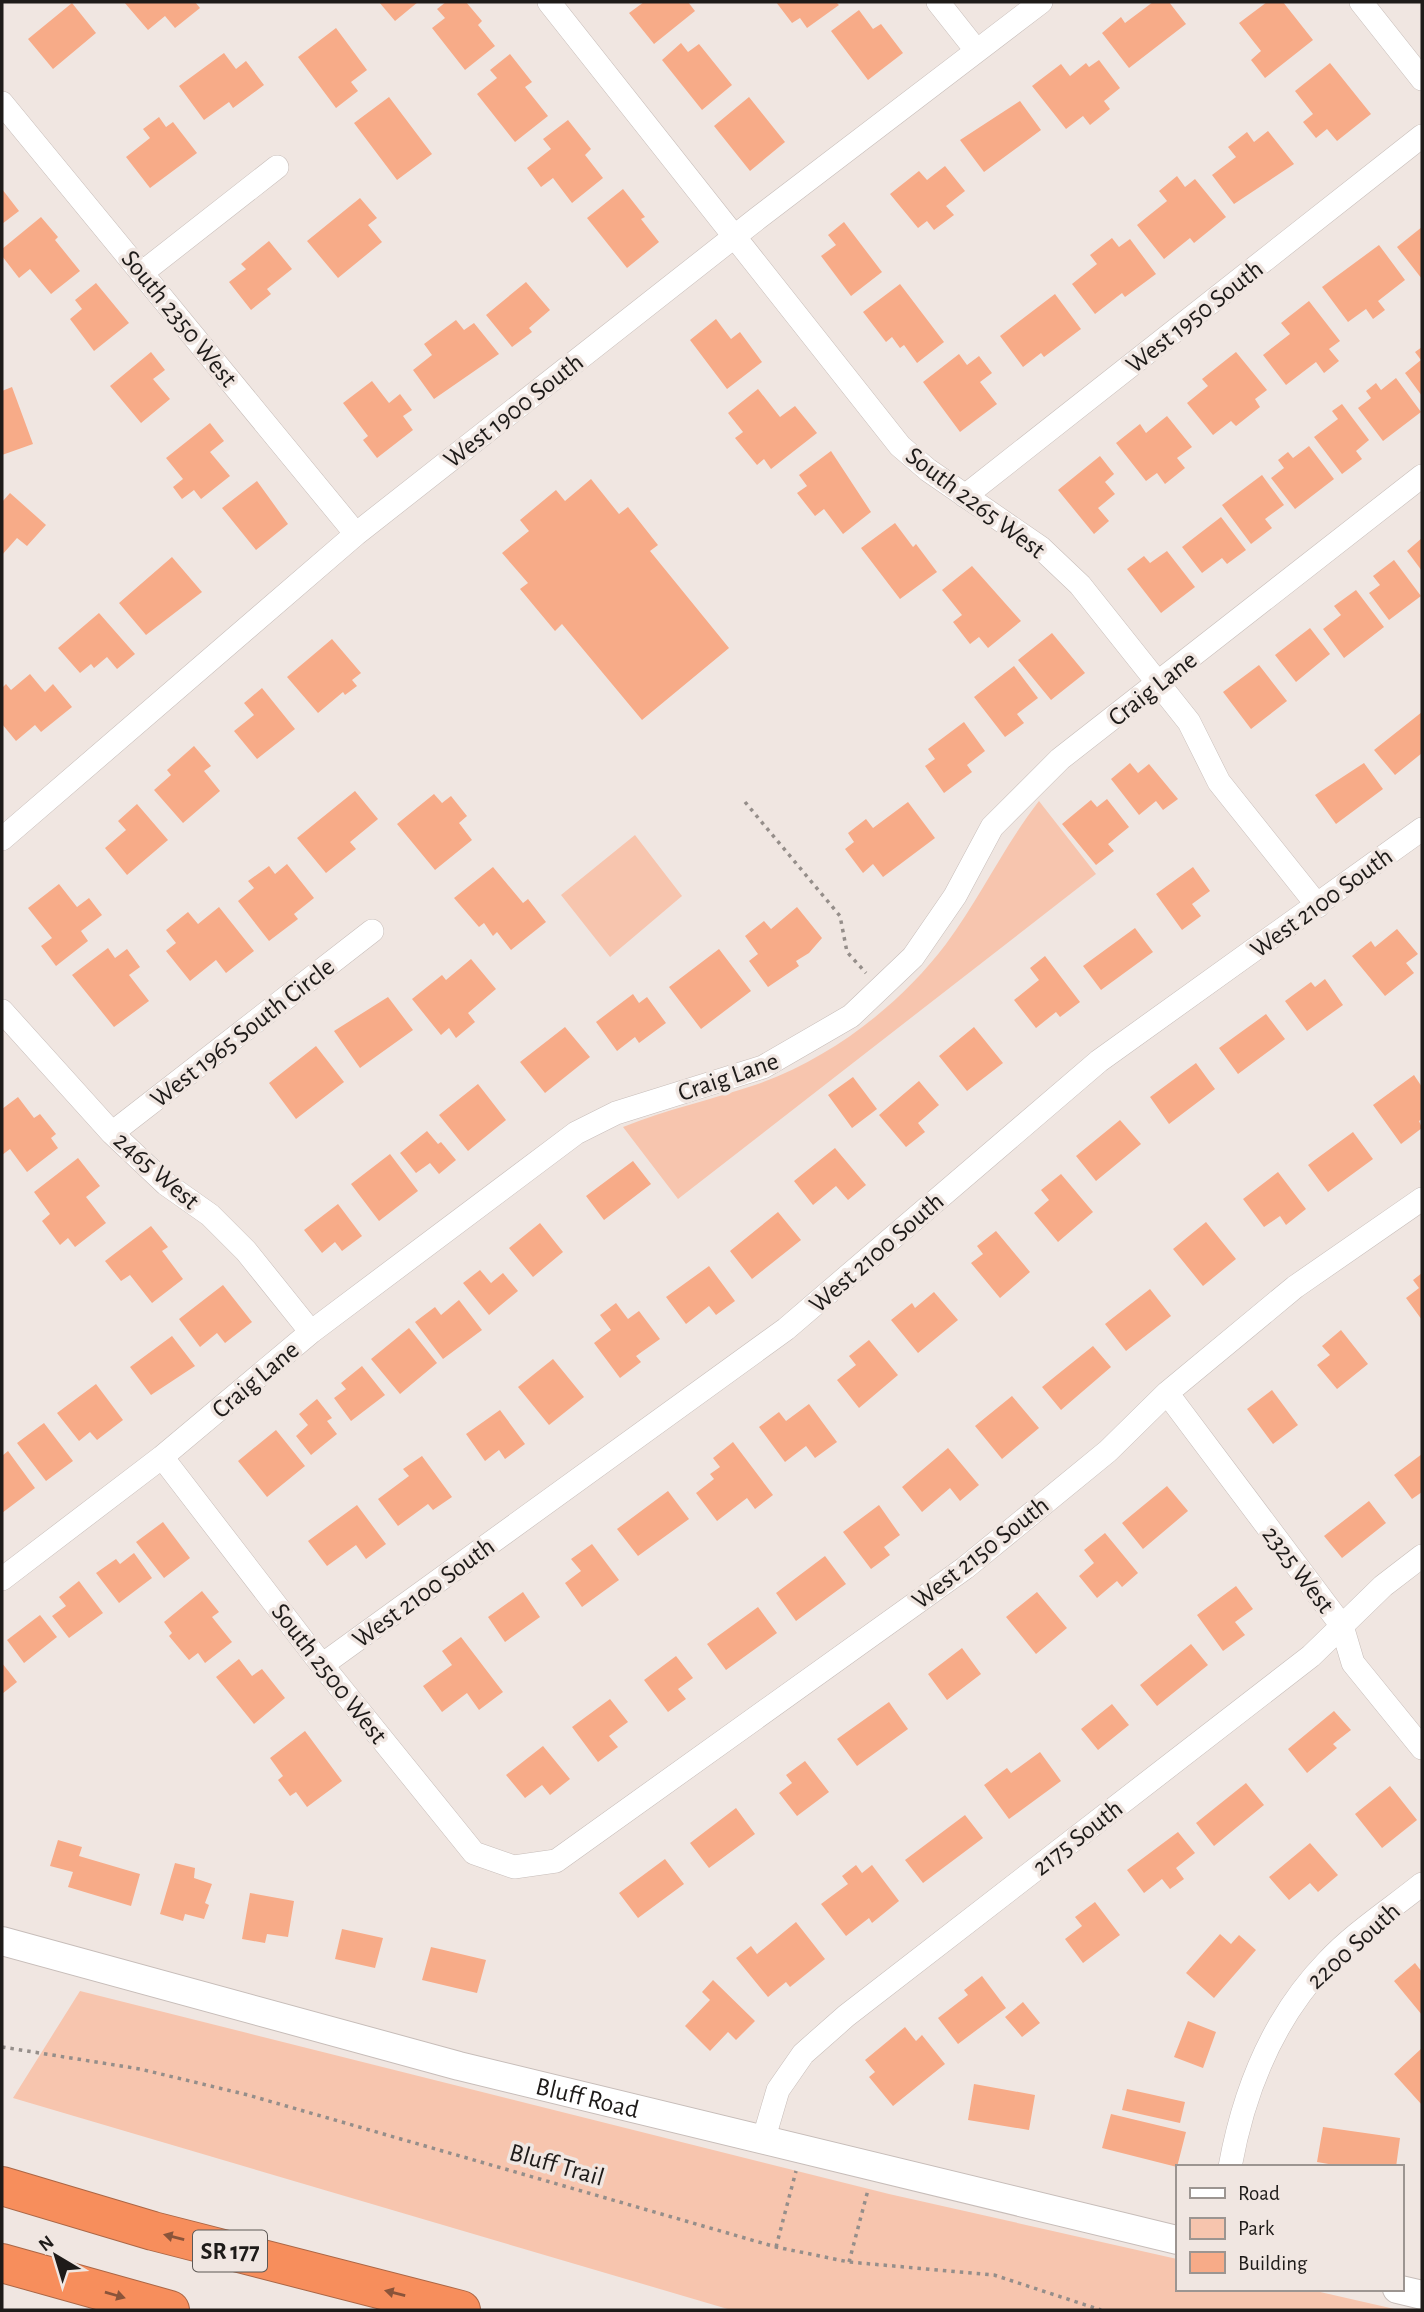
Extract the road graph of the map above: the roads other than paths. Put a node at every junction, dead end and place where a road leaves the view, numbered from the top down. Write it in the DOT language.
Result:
graph roads {
  1 [pos="549,2"];
  2 [pos="938,2"];
  3 [pos="1041,2"];
  4 [pos="1361,2"];
  5 [pos="976,50"];
  6 [pos="1422,79"];
  7 [pos="2,103"];
  8 [pos="1422,136"];
  9 [pos="277,167"];
  10 [pos="736,236"];
  11 [pos="143,272"];
  12 [pos="1422,476"];
  13 [pos="965,496"];
  14 [pos="356,534"];
  15 [pos="1157,684"];
  16 [pos="1422,829"];
  17 [pos="2,839"];
  18 [pos="1318,905"];
  19 [pos="372,931"];
  20 [pos="2,1011"];
  21 [pos="113,1133"];
  22 [pos="1422,1199"];
  23 [pos="311,1332"];
  24 [pos="1167,1394"];
  25 [pos="162,1457"];
  26 [pos="1422,1556"];
  27 [pos="2,1578"];
  28 [pos="1342,1626"];
  29 [pos="322,1665"];
  30 [pos="1422,1748"];
  31 [pos="514,1867"];
  32 [pos="1422,1884"];
  33 [pos="2,1941"];
  34 [pos="763,2141"];
  35 [pos="1230,2165"];
  36 [pos="2,2186"];
  37 [pos="1176,2240"];
  38 [pos="2,2263"];
  39 [pos="1403,2290"];
  40 [pos="1422,2295"];
  41 [pos="170,2310"];
  42 [pos="461,2310"];
  1 -- 10 [label="street, South 2265 West"];
  2 -- 5 [label="street"];
  3 -- 5 [label="street, West 1900 South"];
  4 -- 6 [label="street"];
  5 -- 10 [label="street, West 1900 South"];
  7 -- 11 [label="street, South 2350 West"];
  8 -- 13 [label="street, West 1950 South"];
  9 -- 11 [label="street"];
  10 -- 13 [label="street, South 2265 West"];
  10 -- 14 [label="street, West 1900 South"];
  11 -- 14 [label="street, South 2350 West"];
  12 -- 15 [label="street, Craig Lane"];
  13 -- 15 [label="street, South 2265 West"];
  14 -- 17 [label="street, West 1900 South"];
  15 -- 18 [label="street, South 2265 West"];
  15 -- 23 [label="street, Craig Lane"];
  16 -- 18 [label="street, West 2100 South"];
  18 -- 29 [label="street, West 2100 South"];
  19 -- 21 [label="street, West 1965 South Circle"];
  20 -- 21 [label="street, 2465 West"];
  21 -- 23 [label="street, 2465 West"];
  22 -- 24 [label="street, West 2150 South"];
  23 -- 25 [label="street, Craig Lane"];
  24 -- 28 [label="street, 2325 West"];
  24 -- 31 [label="street, West 2150 South"];
  25 -- 27 [label="street, Craig Lane"];
  25 -- 29 [label="street, South 2500 West"];
  26 -- 28 [label="street, 2175 South"];
  28 -- 30 [label="street, 2325 West"];
  28 -- 34 [label="street, 2175 South"];
  29 -- 31 [label="street, South 2500 West"];
  32 -- 35 [label="street, 2200 South"];
  33 -- 34 [label="street, Bluff Road"];
  34 -- 37 [label="street, Bluff Road"];
  42 -- 36 [label="highway, SR 177, one-way"];
  38 -- 41 [label="highway, one-way"];
  39 -- 40 [label="street"];
}
